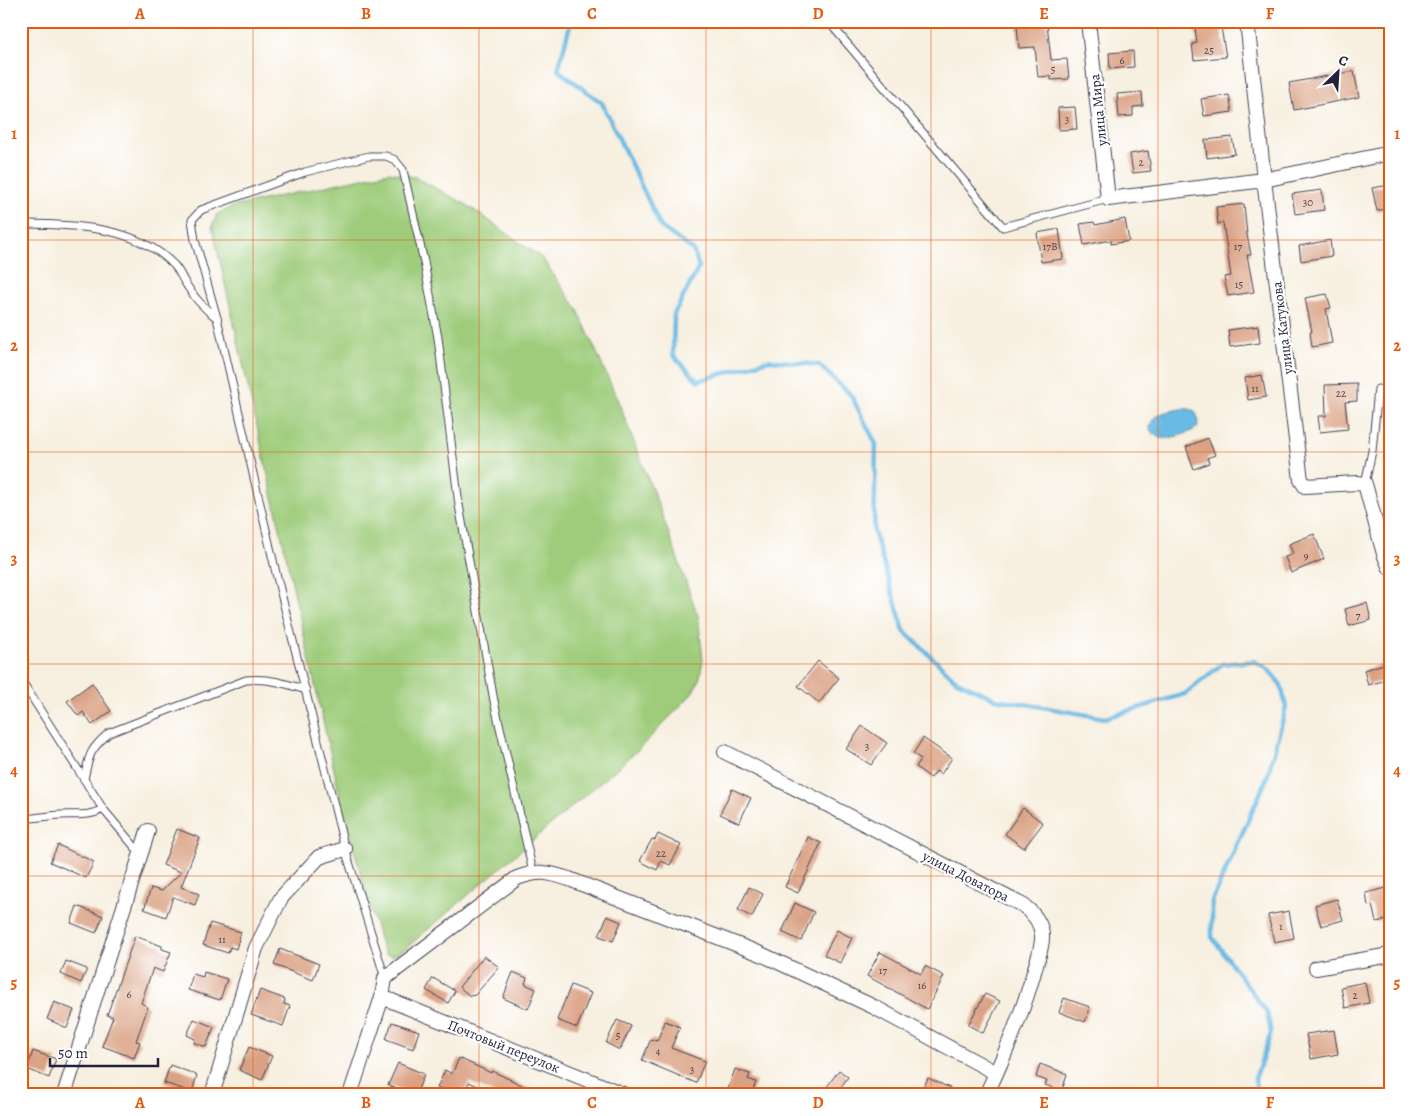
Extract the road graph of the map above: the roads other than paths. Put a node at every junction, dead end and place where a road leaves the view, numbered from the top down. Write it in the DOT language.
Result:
graph roads {
  1 [pos="828,21"];
  2 [pos="1088,21"];
  3 [pos="1247,21"];
  4 [pos="1390,154"];
  5 [pos="1264,180"];
  6 [pos="1108,199"];
  7 [pos="21,224"];
  8 [pos="217,318"];
  9 [pos="1378,389"];
  10 [pos="1365,484"];
  11 [pos="1390,568"];
  12 [pos="21,680"];
  13 [pos="306,690"];
  14 [pos="726,752"];
  15 [pos="84,779"];
  16 [pos="103,810"];
  17 [pos="21,819"];
  18 [pos="148,831"];
  19 [pos="345,849"];
  20 [pos="142,853"];
  21 [pos="533,872"];
  22 [pos="1390,956"];
  23 [pos="1316,968"];
  24 [pos="385,978"];
  25 [pos="382,997"];
  26 [pos="996,1073"];
  27 [pos="64,1095"];
  28 [pos="212,1095"];
  29 [pos="350,1095"];
  30 [pos="625,1095"];
  31 [pos="986,1095"];
  1 -- 6 [label="lane"];
  2 -- 6 [label="street, улица Мира"];
  3 -- 5 [label="street, улица Катукова"];
  4 -- 5 [label="street"];
  5 -- 6 [label="street"];
  5 -- 10 [label="street, улица Катукова"];
  7 -- 8 [label="lane"];
  8 -- 13 [label="lane"];
  8 -- 21 [label="lane"];
  9 -- 10 [label="lane"];
  10 -- 11 [label="street"];
  12 -- 15 [label="lane"];
  13 -- 15 [label="lane"];
  13 -- 19 [label="lane"];
  14 -- 26 [label="street, улица Доватора"];
  15 -- 16 [label="lane"];
  16 -- 17 [label="lane"];
  16 -- 20 [label="lane"];
  18 -- 20 [label="street"];
  19 -- 24 [label="lane"];
  19 -- 28 [label="street"];
  20 -- 27 [label="street"];
  21 -- 24 [label="street"];
  21 -- 26 [label="street"];
  22 -- 23 [label="street"];
  24 -- 25 [label="street"];
  25 -- 29 [label="street"];
  25 -- 30 [label="street, Почтовый переулок"];
  26 -- 31 [label="street, улица Доватора"];
}
